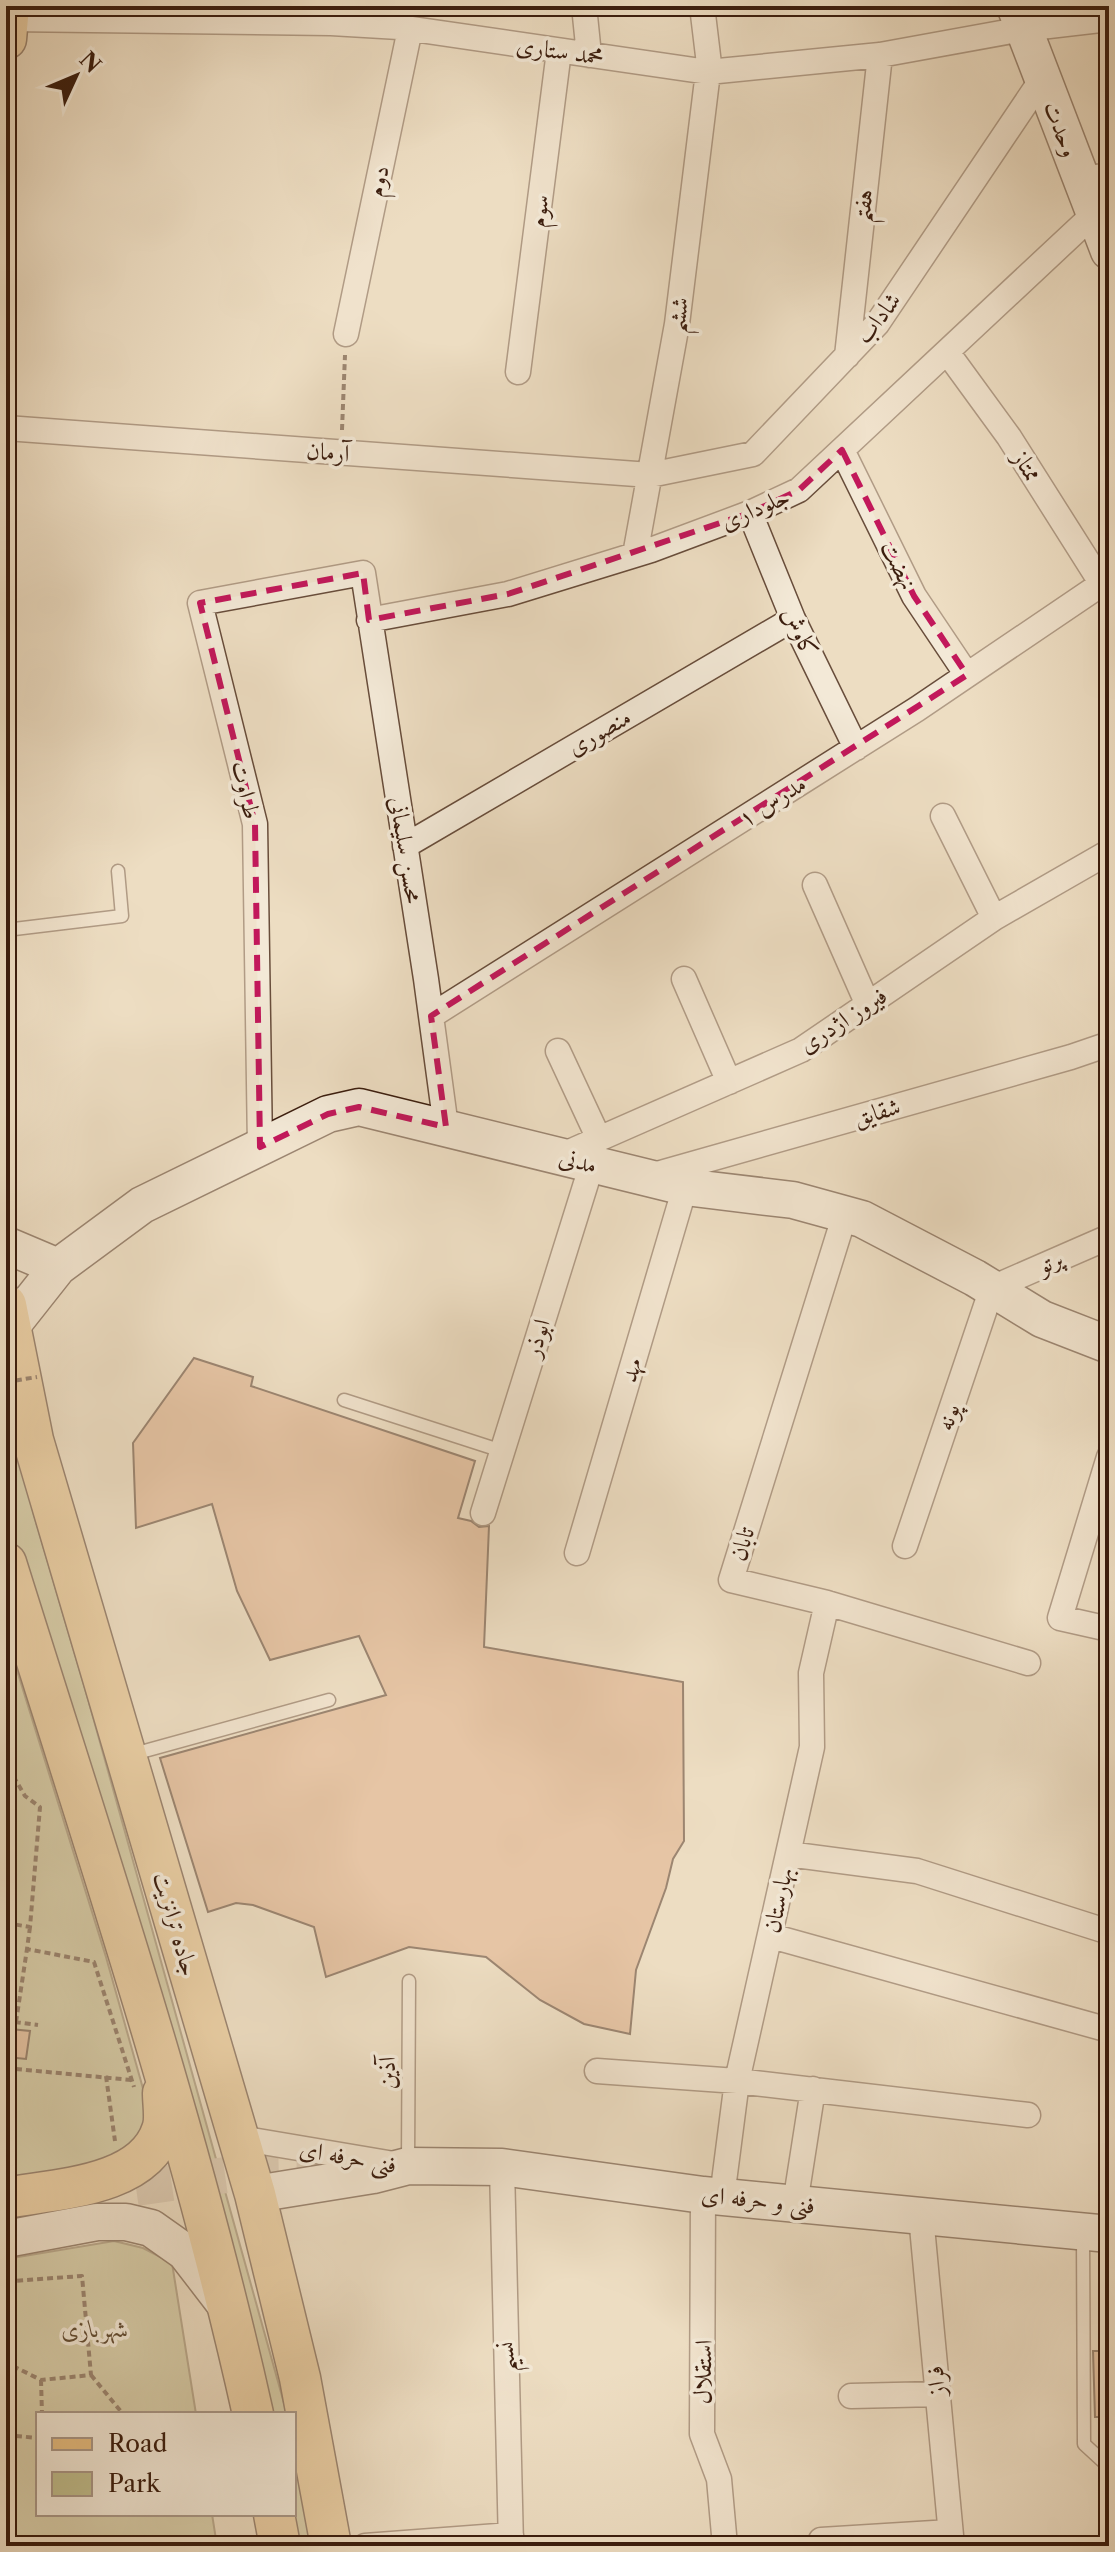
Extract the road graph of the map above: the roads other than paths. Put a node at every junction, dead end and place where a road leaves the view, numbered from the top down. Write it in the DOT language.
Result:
graph roads {
  1 [pos="584,6"];
  2 [pos="702,6"];
  3 [pos="336,15"];
  4 [pos="1019,18"];
  5 [pos="1109,19"];
  6 [pos="8,21"];
  7 [pos="410,29"];
  8 [pos="559,51"];
  9 [pos="589,55"];
  10 [pos="880,55"];
  11 [pos="708,72"];
  12 [pos="1042,79"];
  13 [pos="1094,177"];
  14 [pos="1094,214"];
  15 [pos="1109,251"];
  16 [pos="346,334"];
  17 [pos="947,352"];
  18 [pos="847,356"];
  19 [pos="518,372"];
  20 [pos="6,428"];
  21 [pos="842,450"];
  22 [pos="650,475"];
  23 [pos="750,513"];
  24 [pos="635,555"];
  25 [pos="363,573"];
  26 [pos="1106,581"];
  27 [pos="793,619"];
  28 [pos="369,620"];
  29 [pos="967,675"];
  30 [pos="856,748"];
  31 [pos="943,816"];
  32 [pos="405,846"];
  33 [pos="1109,852"];
  34 [pos="118,871"];
  35 [pos="815,885"];
  36 [pos="994,918"];
  37 [pos="6,930"];
  38 [pos="684,979"];
  39 [pos="868,1005"];
  40 [pos="431,1016"];
  41 [pos="1109,1044"];
  42 [pos="558,1051"];
  43 [pos="729,1082"];
  44 [pos="446,1127"];
  45 [pos="260,1147"];
  46 [pos="584,1153"];
  47 [pos="645,1177"];
  48 [pos="685,1187"];
  49 [pos="845,1214"];
  50 [pos="1109,1237"];
  51 [pos="6,1245"];
  52 [pos="58,1267"];
  53 [pos="992,1288"];
  54 [pos="7,1317"];
  55 [pos="1109,1345"];
  56 [pos="344,1400"];
  57 [pos="17,1424"];
  58 [pos="502,1451"];
  59 [pos="1109,1457"];
  60 [pos="483,1513"];
  61 [pos="905,1546"];
  62 [pos="577,1553"];
  63 [pos="6,1563"];
  64 [pos="827,1603"];
  65 [pos="1109,1629"];
  66 [pos="1028,1663"];
  67 [pos="329,1700"];
  68 [pos="127,1755"];
  69 [pos="788,1854"];
  70 [pos="1109,1932"];
  71 [pos="771,1936"];
  72 [pos="409,1981"];
  73 [pos="1109,2030"];
  74 [pos="163,2069"];
  75 [pos="597,2071"];
  76 [pos="737,2081"];
  77 [pos="813,2089"];
  78 [pos="1028,2115"];
  79 [pos="239,2138"];
  80 [pos="408,2166"];
  81 [pos="502,2167"];
  82 [pos="136,2188"];
  83 [pos="255,2194"];
  84 [pos="712,2196"];
  85 [pos="6,2198"];
  86 [pos="795,2204"];
  87 [pos="6,2213"];
  88 [pos="921,2216"];
  89 [pos="1096,2233"];
  90 [pos="6,2239"];
  91 [pos="229,2309"];
  92 [pos="938,2394"];
  93 [pos="851,2396"];
  94 [pos="253,2412"];
  95 [pos="1109,2467"];
  96 [pos="274,2516"];
  97 [pos="951,2539"];
  98 [pos="821,2540"];
  99 [pos="511,2541"];
  100 [pos="280,2546"];
  101 [pos="331,2546"];
  102 [pos="365,2546"];
  103 [pos="725,2546"];
  1 -- 9 [label="street"];
  2 -- 11 [label="street, ششم"];
  3 -- 6 [label="street, محمد ستاری"];
  3 -- 7 [label="street, محمد ستاری"];
  4 -- 5 [label="street, محمد ستاری"];
  4 -- 10 [label="street, محمد ستاری"];
  4 -- 12 [label="street, وحدت"];
  7 -- 8 [label="street, محمد ستاری"];
  7 -- 16 [label="street, دوم"];
  8 -- 9 [label="street, محمد ستاری"];
  8 -- 19 [label="street, سوم"];
  9 -- 11 [label="street, محمد ستاری"];
  10 -- 11 [label="street, محمد ستاری"];
  10 -- 18 [label="street, هفتم"];
  11 -- 22 [label="street, ششم"];
  12 -- 13 [label="street, وحدت"];
  12 -- 18 [label="street, شاداب"];
  13 -- 14 [label="street, وحدت"];
  14 -- 15 [label="street, وحدت"];
  14 -- 17 [label="street, جلوداری"];
  17 -- 21 [label="street, جلوداری"];
  17 -- 26 [label="street, ممتاز"];
  18 -- 22 [label="street, شاداب"];
  20 -- 22 [label="street, آرمان"];
  21 -- 23 [label="street, جلوداری"];
  21 -- 29 [label="street, نهضت"];
  22 -- 24 [label="street, ششم"];
  23 -- 24 [label="street, جلوداری"];
  23 -- 27 [label="street, کاوش"];
  24 -- 28 [label="street, جلوداری"];
  25 -- 28 [label="street, محسن سلیمانی"];
  25 -- 45 [label="street, طراوت"];
  26 -- 29 [label="street, مدرس ۱"];
  27 -- 30 [label="street, کاوش"];
  27 -- 32 [label="street, منصوری"];
  28 -- 32 [label="street, محسن سلیمانی"];
  29 -- 30 [label="street, مدرس ۱"];
  30 -- 40 [label="street, مدرس ۱"];
  31 -- 36 [label="street"];
  32 -- 40 [label="street, محسن سلیمانی"];
  33 -- 36 [label="street, فیروز اژدری"];
  34 -- 37 [label="lane"];
  35 -- 39 [label="street"];
  36 -- 39 [label="street, فیروز اژدری"];
  38 -- 43 [label="street"];
  39 -- 43 [label="street, فیروز اژدری"];
  40 -- 44 [label="street, محسن سلیمانی"];
  41 -- 47 [label="street, شقایق"];
  42 -- 46 [label="street"];
  43 -- 46 [label="street, فیروز اژدری"];
  44 -- 45 [label="street, مدنی"];
  44 -- 46 [label="street, مدنی"];
  45 -- 52 [label="street, مدنی"];
  46 -- 47 [label="street, مدنی"];
  46 -- 58 [label="street, ابوذر"];
  47 -- 48 [label="street, مدنی"];
  48 -- 49 [label="street, مدنی"];
  48 -- 62 [label="street, مهد"];
  49 -- 53 [label="street, مدنی"];
  49 -- 64 [label="street, تابان"];
  50 -- 53 [label="street, پرتو"];
  51 -- 52 [label="street"];
  52 -- 54 [label="street, مدنی"];
  53 -- 55 [label="street, مدنی"];
  53 -- 61 [label="street, پونه"];
  54 -- 57 [label="main road, جاده ترانزیت"];
  56 -- 58 [label="lane"];
  57 -- 68 [label="main road, جاده ترانزیت"];
  58 -- 60 [label="street, ابوذر"];
  59 -- 65 [label="street"];
  63 -- 74 [label="main road"];
  64 -- 66 [label="street, تابان"];
  64 -- 69 [label="street, بهارستان"];
  67 -- 68 [label="lane"];
  68 -- 79 [label="main road, جاده ترانزیت"];
  69 -- 70 [label="street"];
  69 -- 71 [label="street, بهارستان"];
  71 -- 73 [label="street"];
  71 -- 76 [label="street, بهارستان"];
  72 -- 80 [label="lane, آذین"];
  74 -- 85 [label="main road"];
  74 -- 91 [label="main road"];
  75 -- 76 [label="street"];
  76 -- 77 [label="street"];
  76 -- 84 [label="street, بهارستان"];
  77 -- 78 [label="street"];
  77 -- 86 [label="street"];
  79 -- 80 [label="street, فنی حرفه ای"];
  79 -- 83 [label="main road, جاده ترانزیت"];
  80 -- 81 [label="street, فنی و حرفه ای"];
  80 -- 83 [label="street, فنی حرفه ای"];
  81 -- 84 [label="street, فنی و حرفه ای"];
  81 -- 99 [label="street, نسيم"];
  82 -- 87 [label="street"];
  83 -- 101 [label="main road, جاده ترانزیت"];
  84 -- 86 [label="street, فنی و حرفه ای"];
  84 -- 103 [label="street, استقلال"];
  86 -- 88 [label="street, فنی و حرفه ای"];
  88 -- 89 [label="street, فنی و حرفه ای"];
  88 -- 92 [label="street, فراز"];
  89 -- 95 [label="lane"];
  90 -- 91 [label="street"];
  91 -- 94 [label="main road"];
  92 -- 93 [label="street"];
  92 -- 97 [label="street, فراز"];
  96 -- 100 [label="main road"];
  97 -- 98 [label="street"];
  99 -- 102 [label="street"];
}
